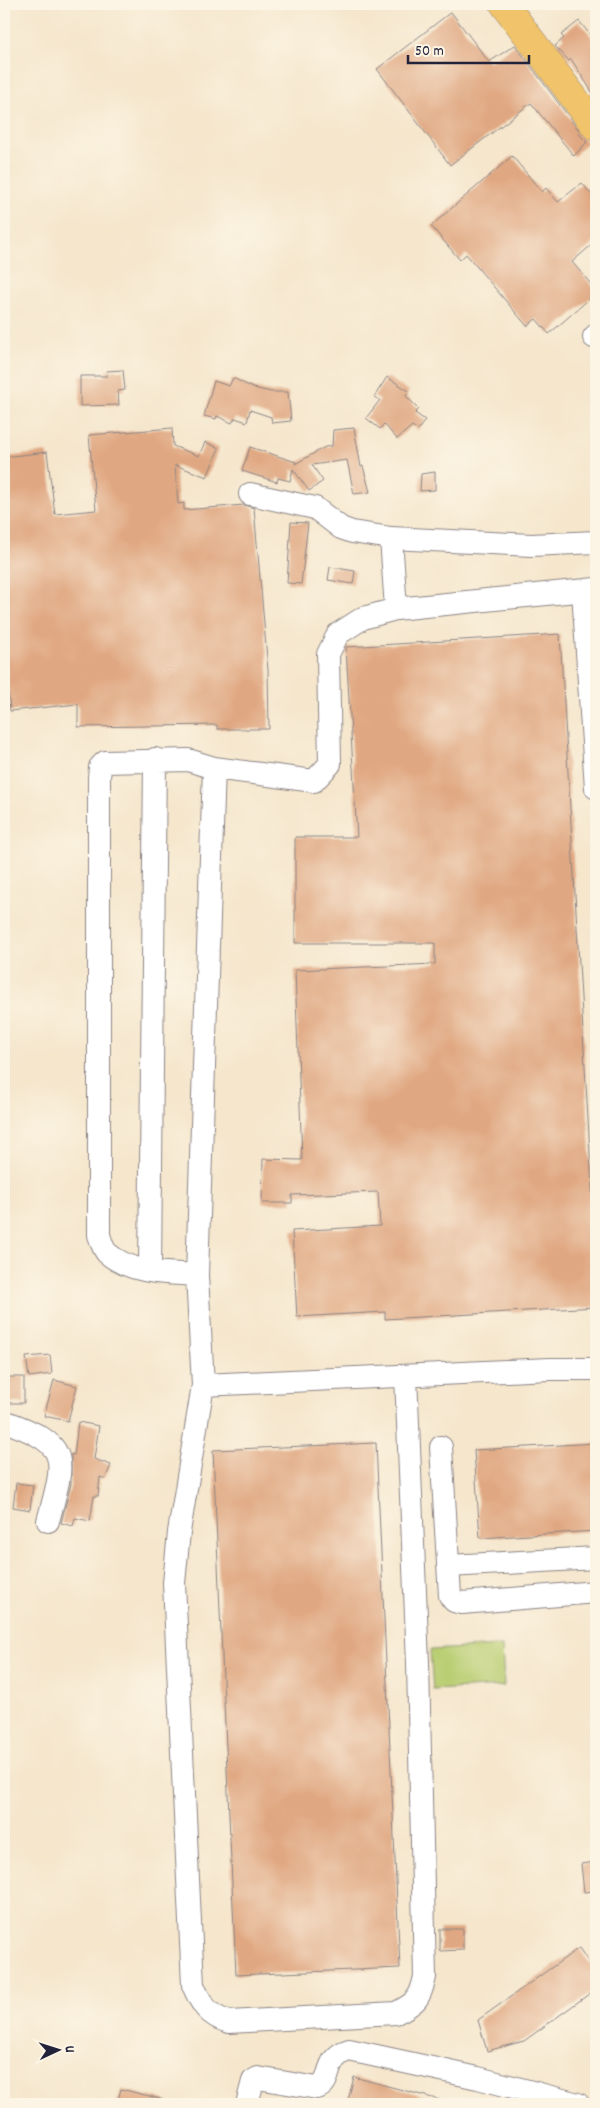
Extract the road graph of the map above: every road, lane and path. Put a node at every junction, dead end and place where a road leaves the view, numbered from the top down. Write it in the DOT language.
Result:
graph roads {
  1 [pos="504,4"];
  2 [pos="596,127"];
  3 [pos="250,494"];
  4 [pos="391,538"];
  5 [pos="596,542"];
  6 [pos="590,590"];
  7 [pos="396,610"];
  8 [pos="154,759"];
  9 [pos="214,768"];
  10 [pos="596,788"];
  11 [pos="150,1271"];
  12 [pos="197,1275"];
  13 [pos="596,1370"];
  14 [pos="406,1376"];
  15 [pos="203,1386"];
  16 [pos="4,1421"];
  17 [pos="441,1447"];
  18 [pos="48,1521"];
  19 [pos="596,1558"];
  20 [pos="449,1566"];
  21 [pos="596,1592"];
  22 [pos="246,2104"];
  23 [pos="578,2104"];
  1 -- 2 [label="main road"];
  3 -- 4 [label="street"];
  4 -- 5 [label="street"];
  4 -- 7 [label="street"];
  6 -- 7 [label="street"];
  6 -- 10 [label="street"];
  7 -- 9 [label="street"];
  8 -- 9 [label="street"];
  8 -- 11 [label="street"];
  8 -- 11 [label="street"];
  9 -- 12 [label="street"];
  11 -- 12 [label="street"];
  12 -- 15 [label="street"];
  13 -- 14 [label="street"];
  14 -- 15 [label="street"];
  14 -- 15 [label="street"];
  16 -- 18 [label="street"];
  17 -- 20 [label="street"];
  19 -- 20 [label="street"];
  20 -- 21 [label="street"];
  22 -- 23 [label="street"];
}
